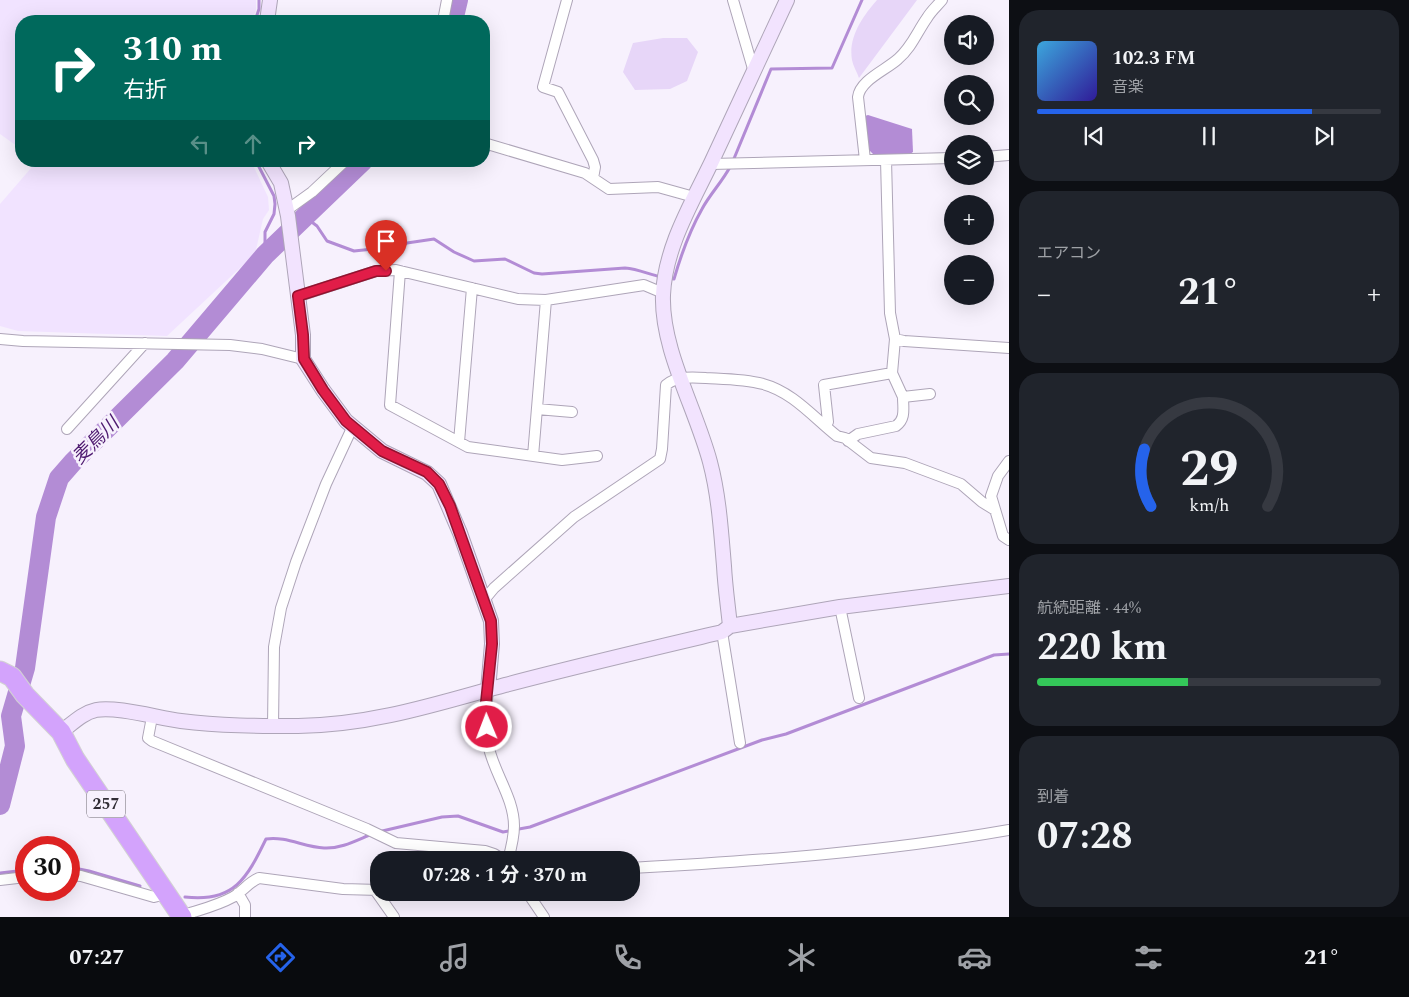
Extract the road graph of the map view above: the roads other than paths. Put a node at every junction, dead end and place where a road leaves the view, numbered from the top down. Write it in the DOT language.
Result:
graph roads {
  1 [pos="270,0"];
  2 [pos="447,0"];
  3 [pos="567,0"];
  4 [pos="733,0"];
  5 [pos="787,0"];
  6 [pos="942,0"];
  7 [pos="268,15"];
  8 [pos="444,15"];
  9 [pos="754,72"];
  10 [pos="490,145"];
  11 [pos="1009,155"];
  12 [pos="994,156"];
  13 [pos="944,158"];
  14 [pos="865,160"];
  15 [pos="886,160"];
  16 [pos="711,164"];
  17 [pos="272,167"];
  18 [pos="339,167"];
  19 [pos="593,178"];
  20 [pos="694,197"];
  21 [pos="287,210"];
  22 [pos="400,271"];
  23 [pos="472,288"];
  24 [pos="663,293"];
  25 [pos="298,296"];
  26 [pos="546,300"];
  27 [pos="0,339"];
  28 [pos="895,339"];
  29 [pos="145,343"];
  30 [pos="1009,348"];
  31 [pos="304,359"];
  32 [pos="892,372"];
  33 [pos="681,378"];
  34 [pos="930,394"];
  35 [pos="903,397"];
  36 [pos="537,408"];
  37 [pos="572,412"];
  38 [pos="353,426"];
  39 [pos="825,426"];
  40 [pos="67,429"];
  41 [pos="848,441"];
  42 [pos="459,442"];
  43 [pos="533,456"];
  44 [pos="598,456"];
  45 [pos="1009,461"];
  46 [pos="995,510"];
  47 [pos="1009,540"];
  48 [pos="1009,586"];
  49 [pos="484,600"];
  50 [pos="840,606"];
  51 [pos="726,629"];
  52 [pos="6,674"];
  53 [pos="488,690"];
  54 [pos="859,698"];
  55 [pos="152,717"];
  56 [pos="273,726"];
  57 [pos="61,732"];
  58 [pos="740,743"];
  59 [pos="1009,830"];
  60 [pos="485,851"];
  61 [pos="509,851"];
  62 [pos="640,867"];
  63 [pos="80,876"];
  64 [pos="15,879"];
  65 [pos="0,880"];
  66 [pos="370,890"];
  67 [pos="238,893"];
  68 [pos="166,894"];
  69 [pos="384,901"];
  70 [pos="533,901"];
  71 [pos="181,916"];
  72 [pos="245,917"];
  73 [pos="394,917"];
  74 [pos="544,917"];
  1 -- 7 [label="street"];
  2 -- 8 [label="street"];
  3 -- 19 [label="street"];
  4 -- 9 [label="street"];
  5 -- 9 [label="street"];
  6 -- 14 [label="street"];
  9 -- 16 [label="street"];
  10 -- 19 [label="street"];
  11 -- 12 [label="street"];
  13 -- 15 [label="street"];
  14 -- 15 [label="street"];
  14 -- 16 [label="street"];
  15 -- 28 [label="street"];
  16 -- 20 [label="street"];
  17 -- 21 [label="street"];
  18 -- 21 [label="street"];
  19 -- 20 [label="street"];
  20 -- 24 [label="street"];
  21 -- 25 [label="street"];
  22 -- 23 [label="street"];
  22 -- 25 [label="street"];
  22 -- 42 [label="street"];
  23 -- 26 [label="street"];
  23 -- 42 [label="street"];
  24 -- 26 [label="street"];
  24 -- 33 [label="street"];
  25 -- 31 [label="street"];
  26 -- 36 [label="street"];
  27 -- 29 [label="street"];
  28 -- 30 [label="street"];
  28 -- 32 [label="street"];
  29 -- 31 [label="street"];
  29 -- 40 [label="street"];
  31 -- 38 [label="street"];
  32 -- 35 [label="street"];
  32 -- 39 [label="street"];
  33 -- 39 [label="street"];
  33 -- 49 [label="street"];
  33 -- 51 [label="street"];
  34 -- 35 [label="street"];
  35 -- 41 [label="street"];
  36 -- 37 [label="street"];
  36 -- 43 [label="street"];
  38 -- 49 [label="street"];
  38 -- 56 [label="street"];
  39 -- 41 [label="street"];
  41 -- 46 [label="street"];
  42 -- 43 [label="street"];
  43 -- 44 [label="street"];
  45 -- 46 [label="street"];
  46 -- 47 [label="street"];
  48 -- 50 [label="street"];
  49 -- 53 [label="street"];
  50 -- 51 [label="street"];
  50 -- 54 [label="street"];
  51 -- 53 [label="street"];
  51 -- 58 [label="street"];
  52 -- 57 [label="highway, 257"];
  53 -- 56 [label="street"];
  53 -- 61 [label="street"];
  55 -- 56 [label="street"];
  55 -- 57 [label="street"];
  55 -- 60 [label="street"];
  57 -- 68 [label="highway, 257"];
  59 -- 62 [label="street"];
  63 -- 68 [label="street"];
  64 -- 65 [label="street"];
  66 -- 67 [label="street"];
  67 -- 71 [label="street"];
  67 -- 72 [label="street"];
  68 -- 71 [label="highway, 257"];
  69 -- 73 [label="street"];
  70 -- 74 [label="street"];
}
